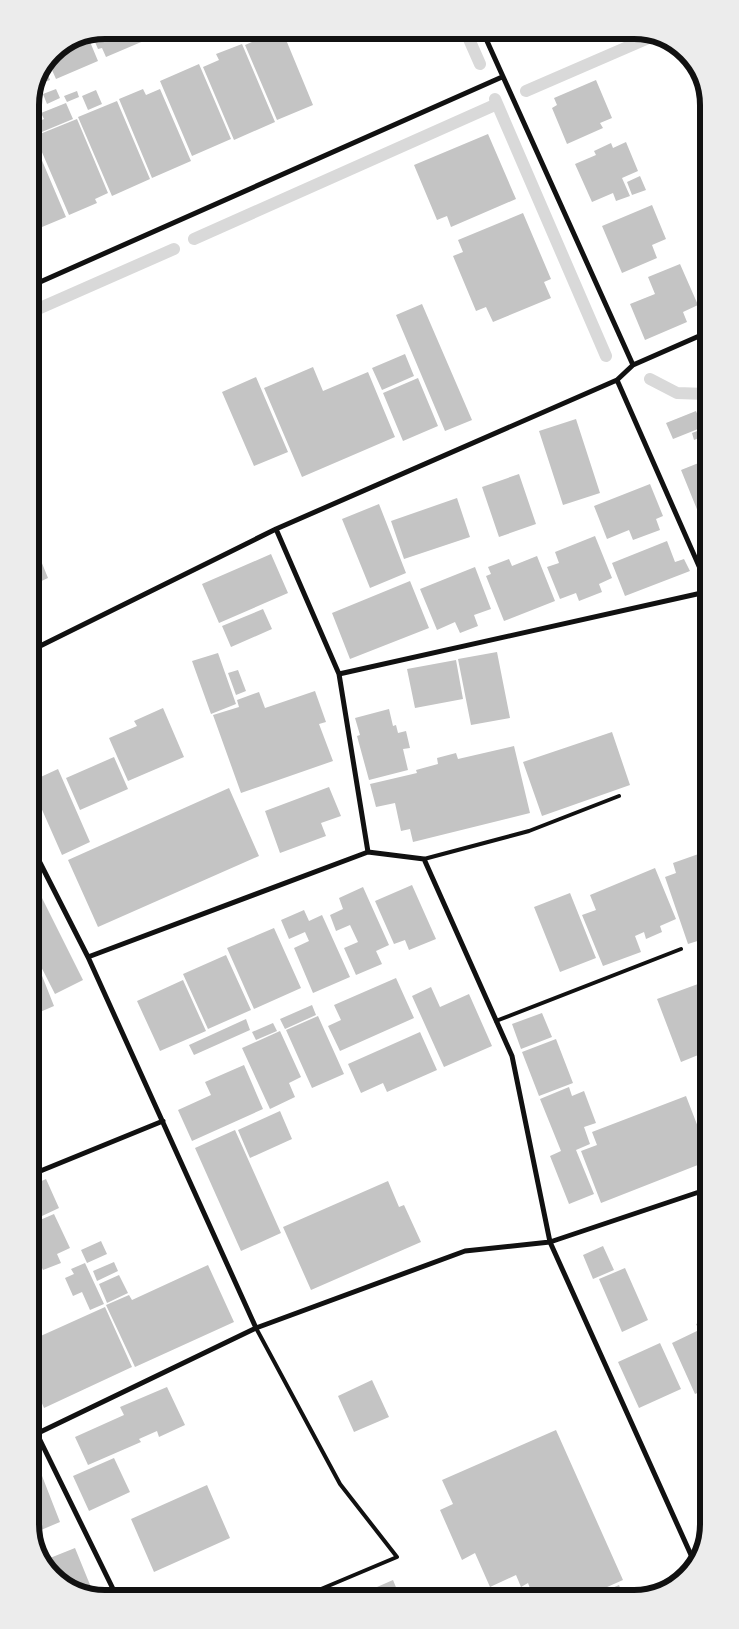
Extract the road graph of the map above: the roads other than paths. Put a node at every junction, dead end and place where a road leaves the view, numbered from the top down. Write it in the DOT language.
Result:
graph roads {
  1 [pos="486,39"];
  2 [pos="502,77"];
  3 [pos="39,282"];
  4 [pos="700,336"];
  5 [pos="633,365"];
  6 [pos="616,380"];
  7 [pos="276,529"];
  8 [pos="700,569"];
  9 [pos="700,593"];
  10 [pos="39,647"];
  11 [pos="339,674"];
  12 [pos="619,796"];
  13 [pos="368,852"];
  14 [pos="424,859"];
  15 [pos="39,861"];
  16 [pos="681,949"];
  17 [pos="88,957"];
  18 [pos="496,1022"];
  19 [pos="163,1121"];
  20 [pos="39,1172"];
  21 [pos="700,1192"];
  22 [pos="550,1242"];
  23 [pos="256,1328"];
  24 [pos="39,1433"];
  25 [pos="39,1443"];
  26 [pos="691,1556"];
  27 [pos="113,1590"];
  28 [pos="319,1590"];
  1 -- 2 [label="street"];
  2 -- 3 [label="street"];
  2 -- 5 [label="street"];
  4 -- 5 [label="street"];
  5 -- 6 [label="street"];
  6 -- 7 [label="street"];
  6 -- 8 [label="street"];
  7 -- 10 [label="street"];
  7 -- 11 [label="street"];
  9 -- 11 [label="street"];
  11 -- 13 [label="street"];
  12 -- 14 [label="lane"];
  13 -- 14 [label="street"];
  13 -- 17 [label="street"];
  14 -- 18 [label="street"];
  15 -- 17 [label="street"];
  16 -- 18 [label="lane"];
  17 -- 19 [label="street"];
  18 -- 22 [label="street"];
  19 -- 20 [label="street"];
  19 -- 23 [label="street"];
  21 -- 22 [label="street"];
  22 -- 23 [label="street"];
  22 -- 26 [label="street"];
  23 -- 24 [label="street"];
  23 -- 28 [label="lane"];
  25 -- 27 [label="street"];
}
